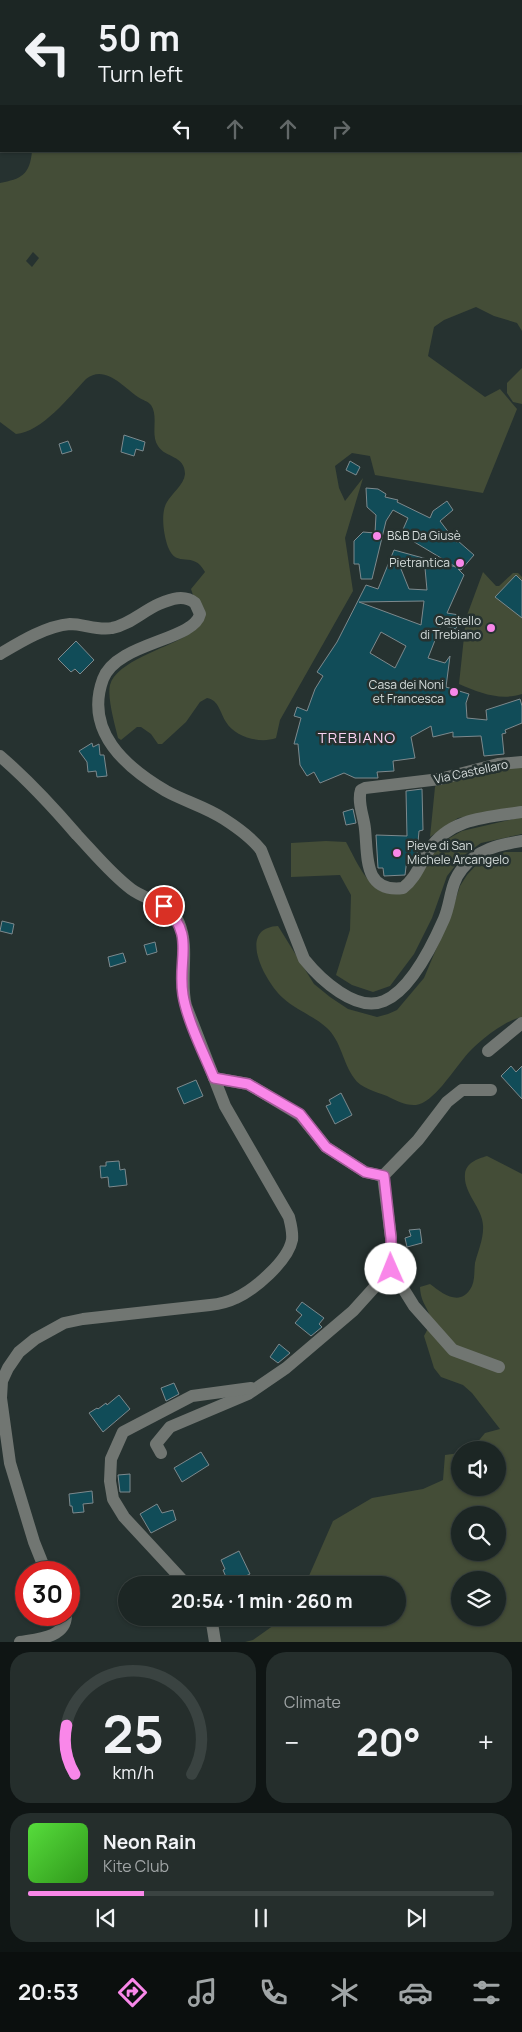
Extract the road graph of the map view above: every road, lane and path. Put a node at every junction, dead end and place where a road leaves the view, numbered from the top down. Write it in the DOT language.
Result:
graph roads {
  1 [pos="0,654"];
  2 [pos="0,756"];
  3 [pos="522,762"];
  4 [pos="522,812"];
  5 [pos="522,841"];
  6 [pos="522,1023"];
  7 [pos="488,1051"];
  8 [pos="214,1078"];
  9 [pos="491,1090"];
  10 [pos="384,1176"];
  11 [pos="391,1269"];
  12 [pos="499,1367"];
  13 [pos="258,1387"];
  14 [pos="161,1453"];
  15 [pos="42,1561"];
  16 [pos="179,1576"];
  17 [pos="62,1626"];
  18 [pos="212,1626"];
  19 [pos="20,1642"];
  20 [pos="215,1642"];
  1 -- 5 [label="street"];
  2 -- 8 [label="street"];
  3 -- 4 [label="street, Via Castellaro"];
  6 -- 7 [label="street"];
  8 -- 10 [label="street"];
  8 -- 15 [label="street"];
  9 -- 10 [label="street"];
  10 -- 11 [label="street"];
  11 -- 12 [label="street"];
  11 -- 13 [label="street"];
  13 -- 14 [label="street"];
  13 -- 16 [label="street"];
  17 -- 19 [label="street"];
  18 -- 20 [label="street"];
}
